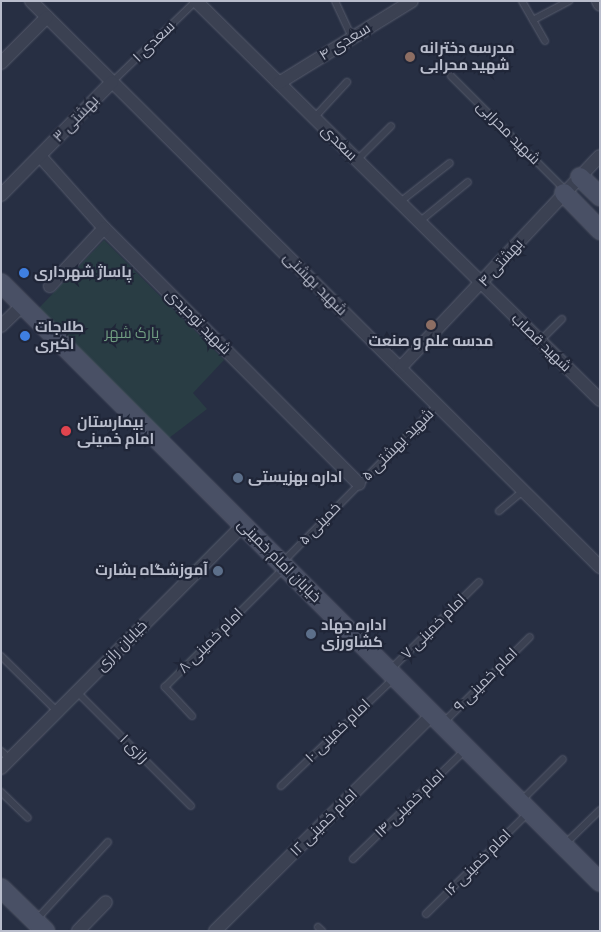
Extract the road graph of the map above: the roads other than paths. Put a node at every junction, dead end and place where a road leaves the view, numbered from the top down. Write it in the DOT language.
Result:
graph roads {
  1 [pos="31,1"];
  2 [pos="196,1"];
  3 [pos="335,1"];
  4 [pos="412,1"];
  5 [pos="522,1"];
  6 [pos="569,1"];
  7 [pos="598,1"];
  8 [pos="600,5"];
  9 [pos="48,17"];
  10 [pos="533,20"];
  11 [pos="352,37"];
  12 [pos="545,41"];
  13 [pos="1,63"];
  14 [pos="451,76"];
  15 [pos="112,82"];
  16 [pos="347,82"];
  17 [pos="278,83"];
  18 [pos="314,118"];
  19 [pos="391,126"];
  20 [pos="40,156"];
  21 [pos="600,156"];
  22 [pos="357,160"];
  23 [pos="450,163"];
  24 [pos="580,176"];
  25 [pos="468,182"];
  26 [pos="565,192"];
  27 [pos="1,195"];
  28 [pos="600,196"];
  29 [pos="400,202"];
  30 [pos="419,222"];
  31 [pos="104,228"];
  32 [pos="600,230"];
  33 [pos="1,283"];
  34 [pos="50,286"];
  35 [pos="481,286"];
  36 [pos="23,305"];
  37 [pos="562,319"];
  38 [pos="1,326"];
  39 [pos="540,341"];
  40 [pos="400,368"];
  41 [pos="600,400"];
  42 [pos="437,405"];
  43 [pos="359,484"];
  44 [pos="522,491"];
  45 [pos="500,511"];
  46 [pos="243,525"];
  47 [pos="283,565"];
  48 [pos="600,567"];
  49 [pos="479,582"];
  50 [pos="530,637"];
  51 [pos="1,656"];
  52 [pos="392,674"];
  53 [pos="77,692"];
  54 [pos="57,711"];
  55 [pos="192,716"];
  56 [pos="437,719"];
  57 [pos="466,748"];
  58 [pos="563,759"];
  59 [pos="4,760"];
  60 [pos="281,786"];
  61 [pos="1,792"];
  62 [pos="191,806"];
  63 [pos="525,807"];
  64 [pos="600,810"];
  65 [pos="28,818"];
  66 [pos="108,842"];
  67 [pos="563,845"];
  68 [pos="353,859"];
  69 [pos="600,882"];
  70 [pos="1,888"];
  71 [pos="106,902"];
  72 [pos="426,914"];
  73 [pos="40,926"];
  74 [pos="78,931"];
  75 [pos="215,931"];
  1 -- 9 [label="street, شهید بهشتی"];
  2 -- 15 [label="lane, سعدی ۱"];
  2 -- 17 [label="street, سعدی"];
  3 -- 11 [label="lane"];
  4 -- 11 [label="street, سعدی ۴"];
  5 -- 10 [label="lane"];
  6 -- 10 [label="lane"];
  7 -- 8 [label="street"];
  9 -- 13 [label="street"];
  9 -- 15 [label="street, شهید بهشتی"];
  10 -- 12 [label="lane"];
  11 -- 17 [label="street, سعدی ۴"];
  14 -- 26 [label="lane, شهید محرابی"];
  15 -- 20 [label="street, بهشتی ۳"];
  15 -- 40 [label="street, شهید بهشتی"];
  16 -- 18 [label="lane"];
  17 -- 18 [label="street, سعدی"];
  18 -- 22 [label="street, سعدی"];
  19 -- 22 [label="lane"];
  20 -- 27 [label="street, بهشتی ۳"];
  20 -- 31 [label="street, شهید توحیدی"];
  21 -- 24 [label="street, بهشتی ۴"];
  22 -- 29 [label="street, سعدی"];
  23 -- 29 [label="lane"];
  24 -- 26 [label="street, بهشتی ۴"];
  24 -- 28 [label="street"];
  25 -- 30 [label="lane"];
  26 -- 32 [label="street"];
  26 -- 35 [label="street, بهشتی ۴"];
  29 -- 30 [label="street, سعدی"];
  30 -- 35 [label="street, سعدی"];
  31 -- 34 [label="street"];
  31 -- 43 [label="street, شهید توحیدی"];
  33 -- 36 [label="street, خیابان امام خمینی"];
  35 -- 39 [label="street, شهید قصاب"];
  35 -- 40 [label="street, بهشتی ۴"];
  36 -- 38 [label="street"];
  36 -- 46 [label="street, خیابان امام خمینی"];
  37 -- 39 [label="lane"];
  39 -- 41 [label="street, شهید قصاب"];
  40 -- 42 [label="street, شهید بهشتی"];
  42 -- 43 [label="lane, شهید بهشتی ۵"];
  42 -- 44 [label="street, شهید بهشتی"];
  43 -- 47 [label="lane, خمینی ۵"];
  44 -- 45 [label="lane"];
  44 -- 48 [label="street, شهید بهشتی"];
  46 -- 47 [label="street, خیابان امام خمینی"];
  46 -- 53 [label="street, خیابان رازی"];
  47 -- 52 [label="street, خیابان امام خمینی"];
  47 -- 55 [label="lane, امام خمینی ۸"];
  49 -- 52 [label="lane, امام خمینی ۷"];
  50 -- 56 [label="lane, امام خمینی ۹"];
  51 -- 54 [label="lane"];
  52 -- 56 [label="street, خیابان امام خمینی"];
  52 -- 60 [label="lane, امام خمینی ۱۰"];
  53 -- 54 [label="street, خیابان رازی"];
  53 -- 62 [label="lane, رازی ۱"];
  54 -- 59 [label="street, خیابان رازی"];
  56 -- 57 [label="street, خیابان امام خمینی"];
  56 -- 75 [label="street, امام خمینی ۱۲"];
  57 -- 63 [label="street, خیابان امام خمینی"];
  57 -- 68 [label="lane, امام خمینی ۱۴"];
  58 -- 63 [label="lane, امام خمینی ۱۶"];
  61 -- 65 [label="lane"];
  63 -- 67 [label="street, خیابان امام خمینی"];
  63 -- 72 [label="lane, امام خمینی ۱۶"];
  64 -- 67 [label="lane"];
  66 -- 73 [label="lane"];
  67 -- 69 [label="street, خیابان امام خمینی"];
  70 -- 73 [label="street"];
  71 -- 74 [label="street"];
}
